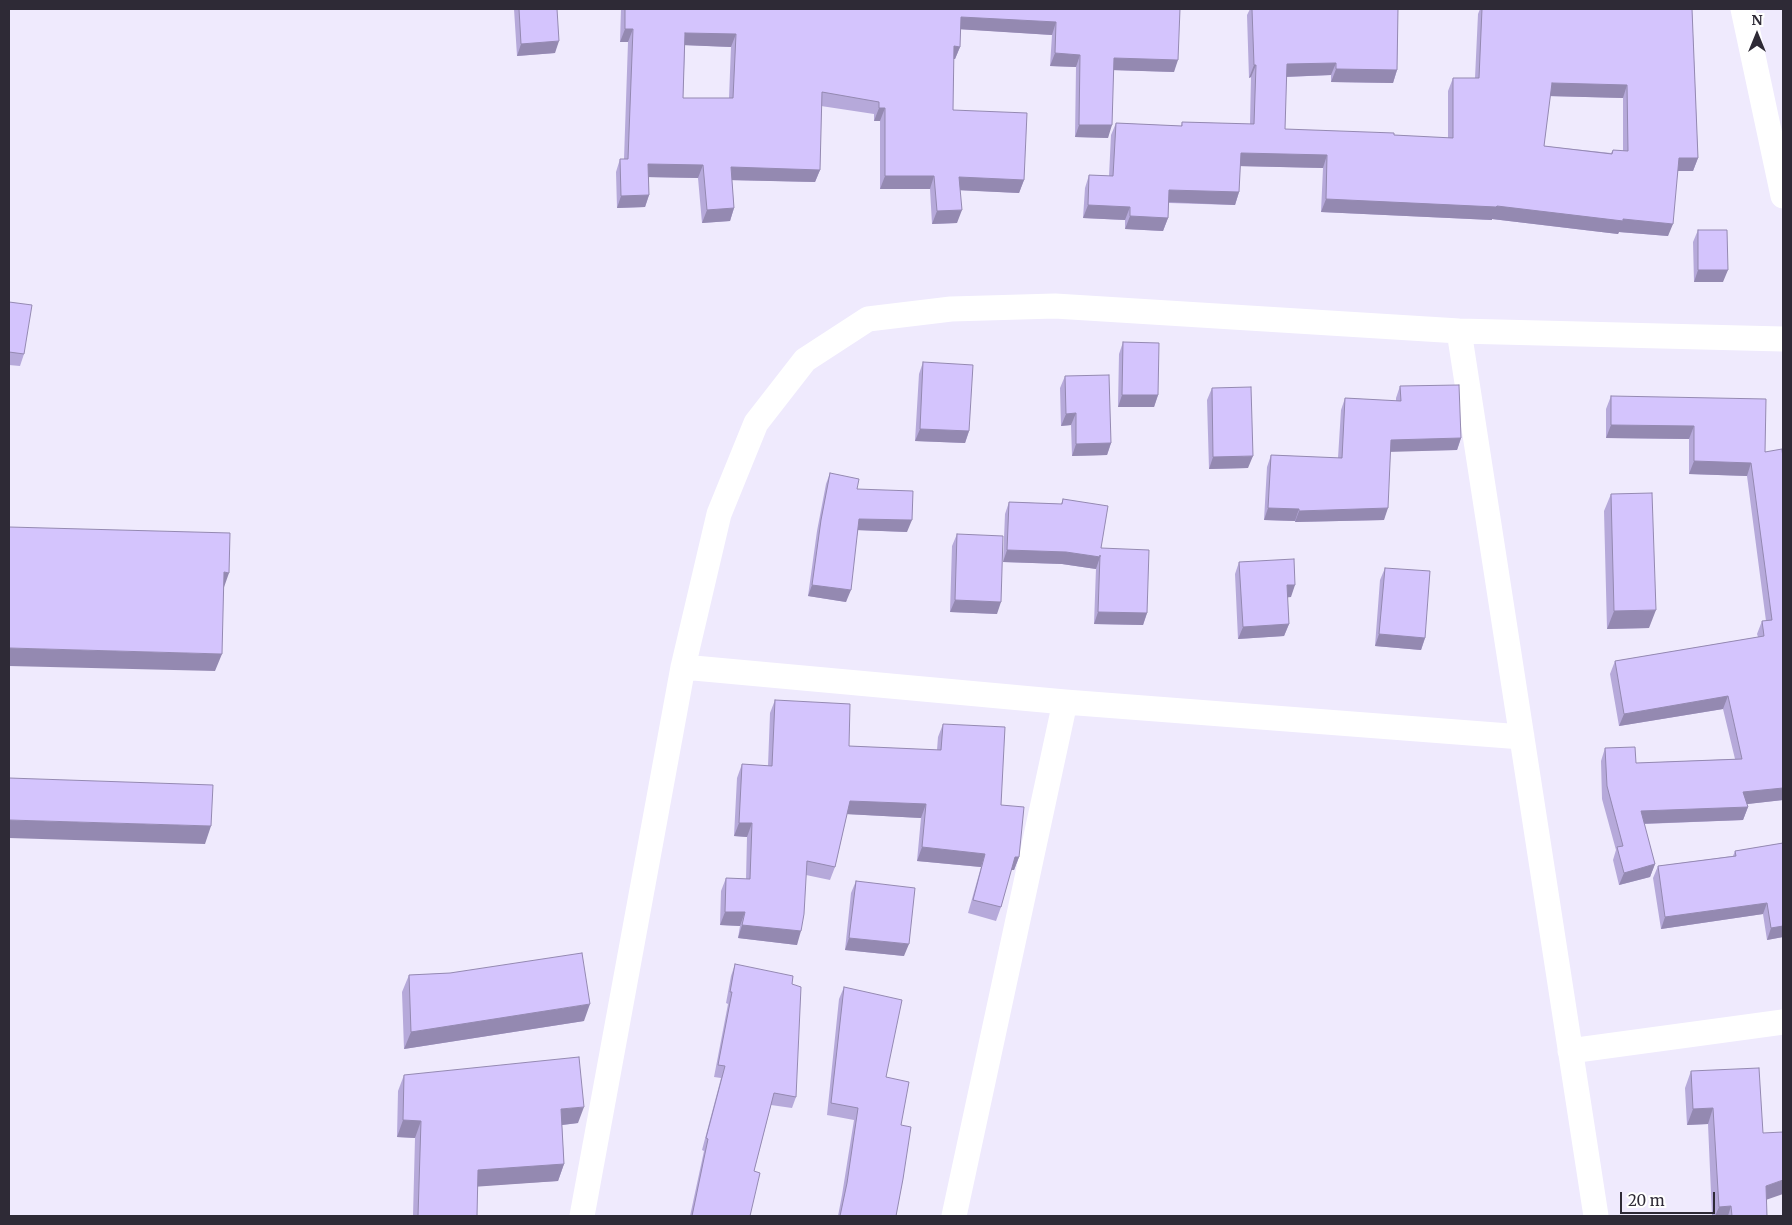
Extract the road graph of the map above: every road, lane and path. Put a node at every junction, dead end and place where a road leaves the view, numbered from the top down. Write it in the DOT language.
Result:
graph roads {
  1 [pos="1743,9"];
  2 [pos="1783,196"];
  3 [pos="1459,331"];
  4 [pos="1783,339"];
  5 [pos="683,667"];
  6 [pos="1065,702"];
  7 [pos="1522,737"];
  8 [pos="1783,1022"];
  9 [pos="1570,1051"];
  10 [pos="582,1216"];
  11 [pos="954,1216"];
  12 [pos="1596,1216"];
  1 -- 2 [label="street"];
  3 -- 4 [label="street"];
  3 -- 5 [label="street"];
  3 -- 7 [label="street"];
  5 -- 6 [label="street"];
  5 -- 10 [label="street"];
  6 -- 7 [label="street"];
  6 -- 11 [label="street"];
  7 -- 9 [label="street"];
  8 -- 9 [label="street"];
  9 -- 12 [label="street"];
}
